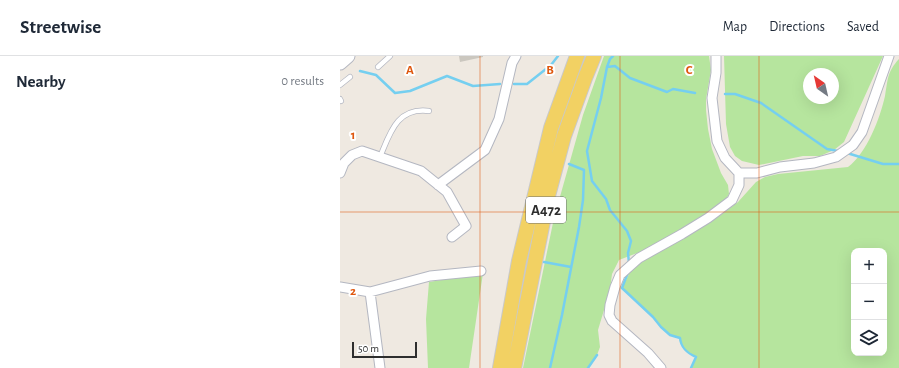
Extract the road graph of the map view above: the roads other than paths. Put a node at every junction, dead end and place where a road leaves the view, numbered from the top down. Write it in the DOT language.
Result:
graph roads {
  1 [pos="348,56"];
  2 [pos="390,56"];
  3 [pos="516,56"];
  4 [pos="577,56"];
  5 [pos="594,56"];
  6 [pos="716,56"];
  7 [pos="889,56"];
  8 [pos="340,63"];
  9 [pos="378,67"];
  10 [pos="350,77"];
  11 [pos="340,85"];
  12 [pos="429,111"];
  13 [pos="380,157"];
  14 [pos="340,173"];
  15 [pos="739,173"];
  16 [pos="438,185"];
  17 [pos="452,237"];
  18 [pos="481,271"];
  19 [pos="340,287"];
  20 [pos="370,292"];
  21 [pos="380,368"];
  22 [pos="500,368"];
  23 [pos="514,368"];
  24 [pos="661,368"];
  1 -- 8 [label="main road"];
  2 -- 9 [label="lane"];
  3 -- 16 [label="street"];
  4 -- 22 [label="main road, A472"];
  5 -- 23 [label="main road, A472"];
  6 -- 15 [label="street"];
  7 -- 15 [label="street"];
  10 -- 11 [label="lane"];
  12 -- 13 [label="lane"];
  13 -- 14 [label="street"];
  13 -- 16 [label="street"];
  15 -- 24 [label="street"];
  16 -- 17 [label="street"];
  18 -- 20 [label="street"];
  19 -- 20 [label="street"];
  20 -- 21 [label="street"];
}
